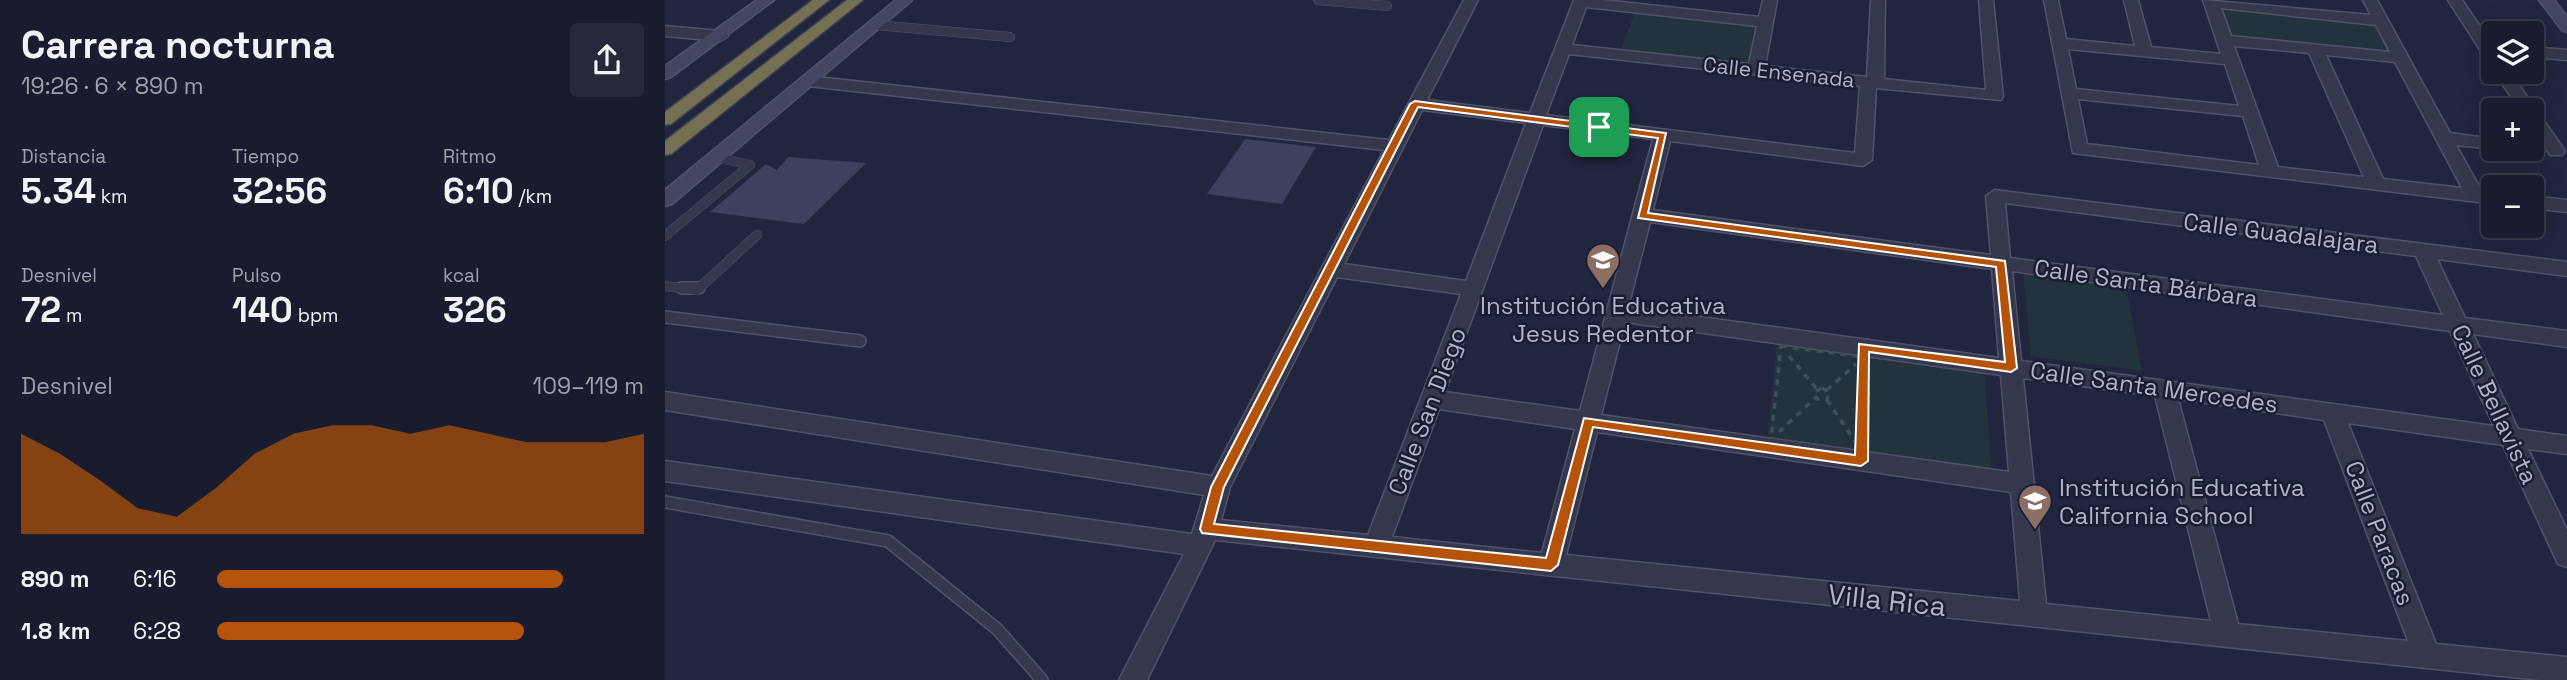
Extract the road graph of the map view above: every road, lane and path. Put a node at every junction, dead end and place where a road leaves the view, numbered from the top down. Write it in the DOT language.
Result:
graph roads {
  1 [pos="767,0"];
  2 [pos="822,0"];
  3 [pos="856,0"];
  4 [pos="905,0"];
  5 [pos="1318,0"];
  6 [pos="1471,0"];
  7 [pos="1770,0"];
  8 [pos="1878,0"];
  9 [pos="1986,0"];
  10 [pos="2051,0"];
  11 [pos="2131,0"];
  12 [pos="2370,0"];
  13 [pos="2455,0"];
  14 [pos="2546,0"];
  15 [pos="2558,0"];
  16 [pos="1580,1"];
  17 [pos="2210,1"];
  18 [pos="2567,1"];
  19 [pos="1387,6"];
  20 [pos="2381,21"];
  21 [pos="1766,22"];
  22 [pos="876,25"];
  23 [pos="2567,27"];
  24 [pos="665,31"];
  25 [pos="720,36"];
  26 [pos="1010,37"];
  27 [pos="2481,38"];
  28 [pos="2224,40"];
  29 [pos="2059,43"];
  30 [pos="1562,49"];
  31 [pos="2315,50"];
  32 [pos="2144,52"];
  33 [pos="2544,53"];
  34 [pos="2567,55"];
  35 [pos="2401,58"];
  36 [pos="2231,60"];
  37 [pos="1756,70"];
  38 [pos="665,74"];
  39 [pos="808,81"];
  40 [pos="1872,82"];
  41 [pos="2069,93"];
  42 [pos="1415,104"];
  43 [pos="2249,112"];
  44 [pos="1536,119"];
  45 [pos="665,120"];
  46 [pos="2544,131"];
  47 [pos="1663,135"];
  48 [pos="2444,138"];
  49 [pos="2481,142"];
  50 [pos="1394,146"];
  51 [pos="665,150"];
  52 [pos="2561,152"];
  53 [pos="716,158"];
  54 [pos="2271,172"];
  55 [pos="2376,184"];
  56 [pos="2475,196"];
  57 [pos="2481,197"];
  58 [pos="665,200"];
  59 [pos="2544,203"];
  60 [pos="2567,206"];
  61 [pos="1642,215"];
  62 [pos="757,235"];
  63 [pos="665,236"];
  64 [pos="2423,251"];
  65 [pos="2001,264"];
  66 [pos="1329,269"];
  67 [pos="2567,269"];
  68 [pos="665,286"];
  69 [pos="1473,289"];
  70 [pos="1617,313"];
  71 [pos="665,317"];
  72 [pos="2458,325"];
  73 [pos="2567,339"];
  74 [pos="860,341"];
  75 [pos="1781,341"];
  76 [pos="1863,352"];
  77 [pos="2011,368"];
  78 [pos="1817,389"];
  79 [pos="2164,389"];
  80 [pos="1827,390"];
  81 [pos="1815,398"];
  82 [pos="1431,399"];
  83 [pos="1827,400"];
  84 [pos="665,401"];
  85 [pos="2332,412"];
  86 [pos="1588,422"];
  87 [pos="2510,437"];
  88 [pos="1771,443"];
  89 [pos="2567,444"];
  90 [pos="1862,456"];
  91 [pos="665,471"];
  92 [pos="2022,484"];
  93 [pos="1218,487"];
  94 [pos="665,502"];
  95 [pos="1204,538"];
  96 [pos="1376,547"];
  97 [pos="2567,556"];
  98 [pos="1551,565"];
  99 [pos="2034,615"];
  100 [pos="2228,635"];
  101 [pos="2427,655"];
  102 [pos="2567,670"];
  103 [pos="1042,680"];
  104 [pos="1133,680"];
  1 -- 25 [label="main road"];
  2 -- 45 [label="highway"];
  3 -- 51 [label="highway"];
  4 -- 22 [label="main road"];
  5 -- 19 [label="lane"];
  6 -- 42 [label="street"];
  7 -- 21 [label="street"];
  8 -- 40 [label="street"];
  9 -- 40 [label="street, Calle Ensenada"];
  10 -- 29 [label="street"];
  11 -- 32 [label="street"];
  12 -- 20 [label="street"];
  13 -- 27 [label="street"];
  14 -- 23 [label="main road"];
  15 -- 18 [label="main road"];
  16 -- 21 [label="street"];
  16 -- 30 [label="street, Calle San Diego"];
  17 -- 20 [label="street"];
  17 -- 28 [label="street"];
  20 -- 35 [label="street"];
  21 -- 37 [label="street"];
  22 -- 26 [label="lane"];
  22 -- 39 [label="main road"];
  24 -- 25 [label="street"];
  25 -- 38 [label="main road"];
  28 -- 31 [label="street"];
  28 -- 36 [label="street"];
  29 -- 32 [label="street"];
  29 -- 41 [label="street"];
  30 -- 37 [label="street, Calle Ensenada"];
  30 -- 44 [label="street, Calle San Diego"];
  31 -- 35 [label="street"];
  31 -- 55 [label="street"];
  32 -- 36 [label="street"];
  33 -- 34 [label="street"];
  35 -- 48 [label="street"];
  36 -- 43 [label="street"];
  37 -- 40 [label="street, Calle Ensenada"];
  39 -- 50 [label="street"];
  39 -- 53 [label="main road"];
  40 -- 47 [label="street"];
  41 -- 43 [label="street"];
  41 -- 54 [label="street"];
  42 -- 44 [label="street"];
  42 -- 50 [label="street"];
  43 -- 54 [label="street"];
  44 -- 47 [label="street"];
  44 -- 69 [label="street, Calle San Diego"];
  46 -- 52 [label="street"];
  47 -- 61 [label="street"];
  48 -- 49 [label="street"];
  48 -- 56 [label="street"];
  50 -- 66 [label="street"];
  53 -- 58 [label="main road"];
  53 -- 63 [label="lane"];
  54 -- 55 [label="street"];
  55 -- 56 [label="street"];
  56 -- 57 [label="street"];
  59 -- 60 [label="street"];
  61 -- 65 [label="street, Calle Santa Bárbara"];
  61 -- 70 [label="street"];
  62 -- 68 [label="lane"];
  64 -- 65 [label="street, Calle Guadalajara"];
  64 -- 67 [label="street, Calle Guadalajara"];
  64 -- 72 [label="street, Calle Bellavista"];
  65 -- 72 [label="street, Calle Santa Bárbara"];
  65 -- 77 [label="street"];
  66 -- 69 [label="street"];
  66 -- 93 [label="street"];
  69 -- 82 [label="street, Calle San Diego"];
  70 -- 75 [label="street, Calle Santa Mercedes"];
  70 -- 86 [label="street"];
  71 -- 74 [label="lane"];
  72 -- 73 [label="street, Calle Santa Bárbara"];
  72 -- 87 [label="street, Calle Bellavista"];
  75 -- 76 [label="street, Calle Santa Mercedes"];
  75 -- 76 [label="path"];
  75 -- 78 [label="path"];
  75 -- 88 [label="path"];
  76 -- 77 [label="street, Calle Santa Mercedes"];
  76 -- 80 [label="path"];
  76 -- 90 [label="path"];
  77 -- 79 [label="street, Calle Santa Mercedes"];
  77 -- 92 [label="street"];
  78 -- 80 [label="path"];
  78 -- 81 [label="path"];
  79 -- 85 [label="street, Calle Santa Mercedes"];
  79 -- 100 [label="street"];
  80 -- 83 [label="path"];
  81 -- 83 [label="path"];
  81 -- 88 [label="path"];
  82 -- 86 [label="street"];
  82 -- 96 [label="street, Calle San Diego"];
  83 -- 90 [label="path"];
  84 -- 93 [label="street"];
  85 -- 87 [label="street, Calle Santa Mercedes"];
  85 -- 101 [label="street, Calle Paracas"];
  86 -- 88 [label="street"];
  86 -- 98 [label="street"];
  87 -- 89 [label="street, Calle Santa Mercedes"];
  87 -- 97 [label="street, Calle Bellavista"];
  88 -- 90 [label="street"];
  88 -- 90 [label="path"];
  90 -- 92 [label="street"];
  91 -- 95 [label="street, Villa Rica"];
  92 -- 99 [label="street"];
  93 -- 95 [label="street"];
  94 -- 103 [label="lane"];
  95 -- 96 [label="street, Villa Rica"];
  95 -- 104 [label="street"];
  96 -- 98 [label="street, Villa Rica"];
  98 -- 99 [label="street, Villa Rica"];
  99 -- 100 [label="street, Villa Rica"];
  100 -- 101 [label="street, Villa Rica"];
  101 -- 102 [label="street, Villa Rica"];
}
